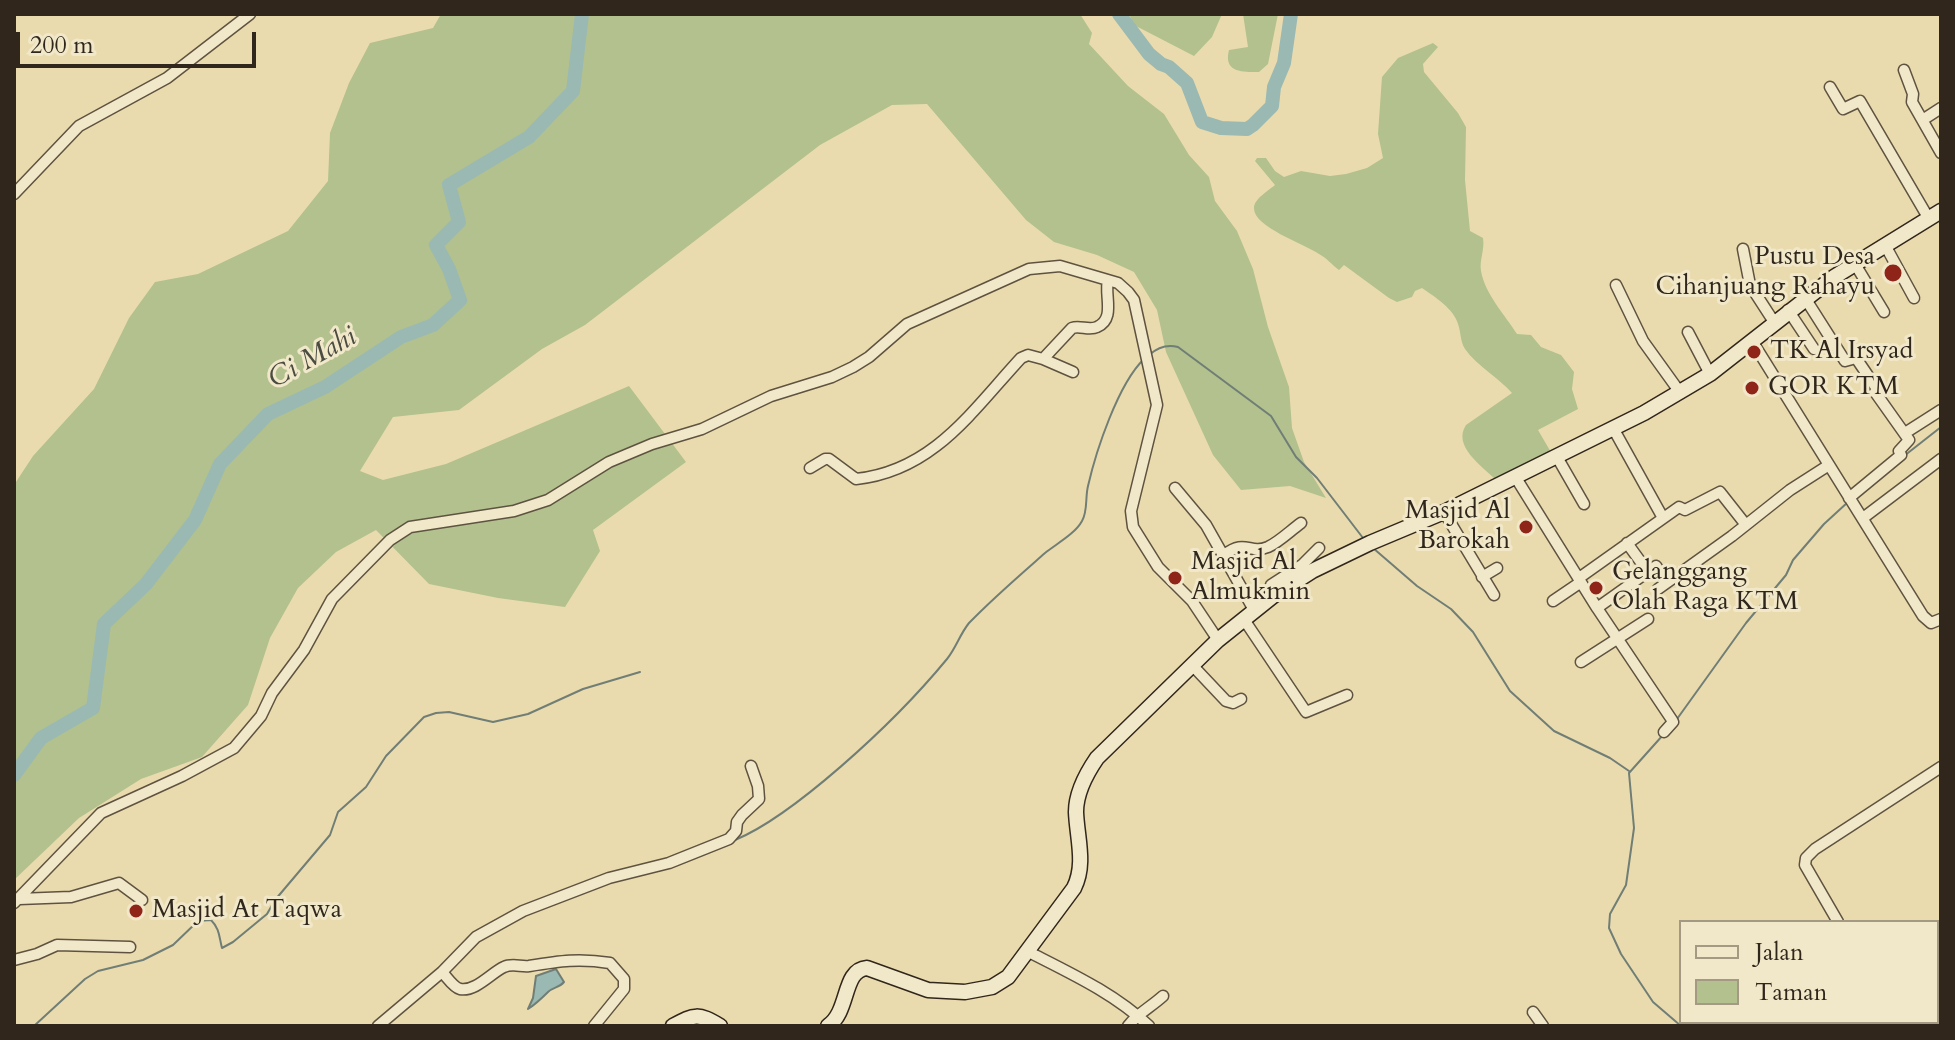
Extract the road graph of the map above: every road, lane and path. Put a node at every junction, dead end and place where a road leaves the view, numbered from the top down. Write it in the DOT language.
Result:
graph roads {
  1 [pos="250,14"];
  2 [pos="1904,70"];
  3 [pos="1830,87"];
  4 [pos="1941,108"];
  5 [pos="1924,119"];
  6 [pos="1941,153"];
  7 [pos="14,194"];
  8 [pos="1935,215"];
  9 [pos="1885,245"];
  10 [pos="1743,249"];
  11 [pos="1855,264"];
  12 [pos="1108,280"];
  13 [pos="1616,285"];
  14 [pos="1805,298"];
  15 [pos="1914,298"];
  16 [pos="1788,310"];
  17 [pos="1884,312"];
  18 [pos="1774,322"];
  19 [pos="1688,332"];
  20 [pos="1752,341"];
  21 [pos="1814,349"];
  22 [pos="1043,359"];
  23 [pos="1073,372"];
  24 [pos="1710,374"];
  25 [pos="1679,391"];
  26 [pos="1941,410"];
  27 [pos="1613,428"];
  28 [pos="1905,433"];
  29 [pos="1557,457"];
  30 [pos="1941,459"];
  31 [pos="1829,465"];
  32 [pos="810,468"];
  33 [pos="1516,478"];
  34 [pos="1175,488"];
  35 [pos="1849,498"];
  36 [pos="1584,504"];
  37 [pos="1444,512"];
  38 [pos="1663,518"];
  39 [pos="1863,518"];
  40 [pos="1301,523"];
  41 [pos="1746,525"];
  42 [pos="1627,543"];
  43 [pos="1319,548"];
  44 [pos="1224,555"];
  45 [pos="1497,568"];
  46 [pos="1648,572"];
  47 [pos="1482,577"];
  48 [pos="1580,580"];
  49 [pos="1494,595"];
  50 [pos="1273,596"];
  51 [pos="1553,601"];
  52 [pos="1597,608"];
  53 [pos="1248,614"];
  54 [pos="1648,619"];
  55 [pos="1941,619"];
  56 [pos="1619,639"];
  57 [pos="1218,640"];
  58 [pos="1581,662"];
  59 [pos="1192,665"];
  60 [pos="1347,695"];
  61 [pos="1241,699"];
  62 [pos="1664,732"];
  63 [pos="751,766"];
  64 [pos="1941,767"];
  65 [pos="142,900"];
  66 [pos="16,901"];
  67 [pos="1837,920"];
  68 [pos="130,947"];
  69 [pos="1027,951"];
  70 [pos="14,960"];
  71 [pos="442,972"];
  72 [pos="1163,996"];
  73 [pos="1533,1012"];
  74 [pos="1137,1015"];
  75 [pos="378,1026"];
  76 [pos="594,1026"];
  77 [pos="673,1026"];
  78 [pos="720,1026"];
  79 [pos="828,1026"];
  80 [pos="1128,1026"];
  81 [pos="1149,1026"];
  82 [pos="1543,1026"];
  1 -- 7 [label="street"];
  2 -- 5 [label="street"];
  3 -- 8 [label="street"];
  4 -- 5 [label="street"];
  5 -- 6 [label="street"];
  8 -- 9 [label="main road"];
  9 -- 11 [label="main road"];
  9 -- 15 [label="street"];
  10 -- 18 [label="street"];
  11 -- 14 [label="main road"];
  11 -- 17 [label="street"];
  12 -- 22 [label="street"];
  12 -- 57 [label="street"];
  12 -- 66 [label="street"];
  13 -- 25 [label="street"];
  14 -- 16 [label="main road"];
  14 -- 28 [label="street"];
  16 -- 18 [label="main road"];
  16 -- 21 [label="street"];
  18 -- 20 [label="main road"];
  19 -- 24 [label="street"];
  20 -- 24 [label="main road"];
  20 -- 31 [label="street"];
  22 -- 23 [label="street"];
  22 -- 32 [label="street"];
  24 -- 25 [label="main road"];
  25 -- 27 [label="main road"];
  26 -- 28 [label="street"];
  27 -- 29 [label="main road"];
  27 -- 38 [label="street"];
  28 -- 35 [label="street"];
  29 -- 33 [label="main road"];
  29 -- 36 [label="street"];
  30 -- 39 [label="street"];
  31 -- 35 [label="street"];
  31 -- 41 [label="street"];
  33 -- 37 [label="main road"];
  33 -- 48 [label="street"];
  34 -- 44 [label="street"];
  35 -- 39 [label="street"];
  37 -- 47 [label="street"];
  37 -- 50 [label="main road"];
  38 -- 41 [label="street"];
  38 -- 42 [label="street"];
  39 -- 55 [label="street"];
  40 -- 44 [label="street"];
  41 -- 46 [label="street"];
  42 -- 46 [label="street"];
  42 -- 48 [label="street"];
  43 -- 50 [label="street"];
  44 -- 53 [label="street"];
  45 -- 47 [label="street"];
  46 -- 52 [label="street"];
  47 -- 49 [label="street"];
  48 -- 51 [label="street"];
  48 -- 52 [label="street"];
  50 -- 53 [label="main road"];
  52 -- 56 [label="street"];
  53 -- 57 [label="main road"];
  53 -- 60 [label="street"];
  54 -- 56 [label="street"];
  56 -- 58 [label="street"];
  56 -- 62 [label="street"];
  57 -- 59 [label="main road"];
  59 -- 61 [label="street"];
  59 -- 69 [label="main road"];
  63 -- 71 [label="street"];
  64 -- 67 [label="street"];
  65 -- 66 [label="street"];
  68 -- 70 [label="street"];
  69 -- 74 [label="street"];
  69 -- 79 [label="main road"];
  71 -- 75 [label="street"];
  71 -- 76 [label="street"];
  72 -- 74 [label="street"];
  73 -- 82 [label="street"];
  74 -- 80 [label="street"];
  74 -- 81 [label="street"];
  77 -- 78 [label="main road"];
}
